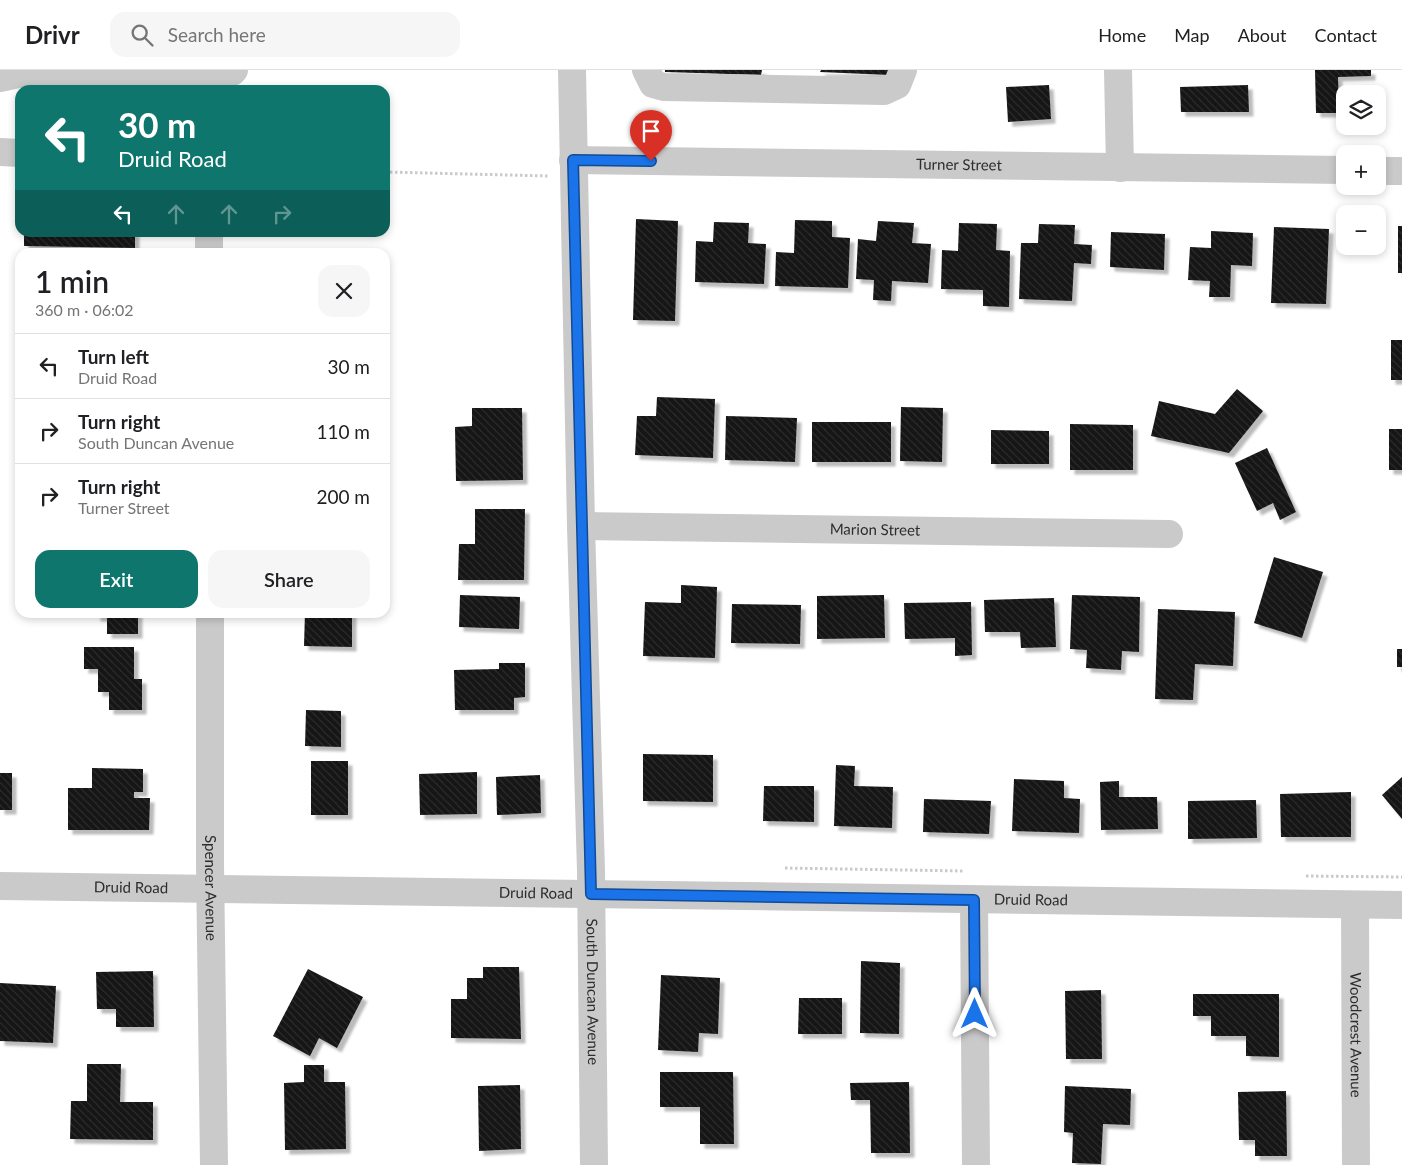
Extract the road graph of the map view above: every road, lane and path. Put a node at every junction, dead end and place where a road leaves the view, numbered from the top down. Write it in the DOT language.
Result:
graph roads {
  1 [pos="234,70"];
  2 [pos="572,70"];
  3 [pos="646,70"];
  4 [pos="902,70"];
  5 [pos="1118,70"];
  6 [pos="0,78"];
  7 [pos="0,152"];
  8 [pos="15,152"];
  9 [pos="573,168"];
  10 [pos="1120,168"];
  11 [pos="1336,170"];
  12 [pos="1386,171"];
  13 [pos="1402,171"];
  14 [pos="390,172"];
  15 [pos="581,526"];
  16 [pos="1169,534"];
  17 [pos="210,618"];
  18 [pos="0,886"];
  19 [pos="211,889"];
  20 [pos="591,894"];
  21 [pos="974,900"];
  22 [pos="1355,905"];
  23 [pos="1402,905"];
  24 [pos="214,1165"];
  25 [pos="594,1165"];
  26 [pos="976,1165"];
  27 [pos="1356,1165"];
  1 -- 6 [label="street"];
  2 -- 9 [label="street, South Duncan Avenue"];
  3 -- 4 [label="street"];
  5 -- 10 [label="street"];
  7 -- 8 [label="street"];
  9 -- 10 [label="street, Turner Street"];
  9 -- 14 [label="path"];
  9 -- 15 [label="street, South Duncan Avenue"];
  10 -- 11 [label="street, Turner Street"];
  12 -- 13 [label="street"];
  15 -- 16 [label="street, Marion Street"];
  15 -- 20 [label="street, South Duncan Avenue"];
  17 -- 19 [label="street, Spencer Avenue"];
  18 -- 19 [label="street, Druid Road"];
  19 -- 20 [label="street, Druid Road"];
  19 -- 24 [label="street, Spencer Avenue"];
  20 -- 21 [label="street, Druid Road"];
  20 -- 25 [label="street, South Duncan Avenue"];
  21 -- 22 [label="street, Druid Road"];
  21 -- 26 [label="street"];
  22 -- 23 [label="street, Druid Road"];
  22 -- 27 [label="street, Woodcrest Avenue"];
}
